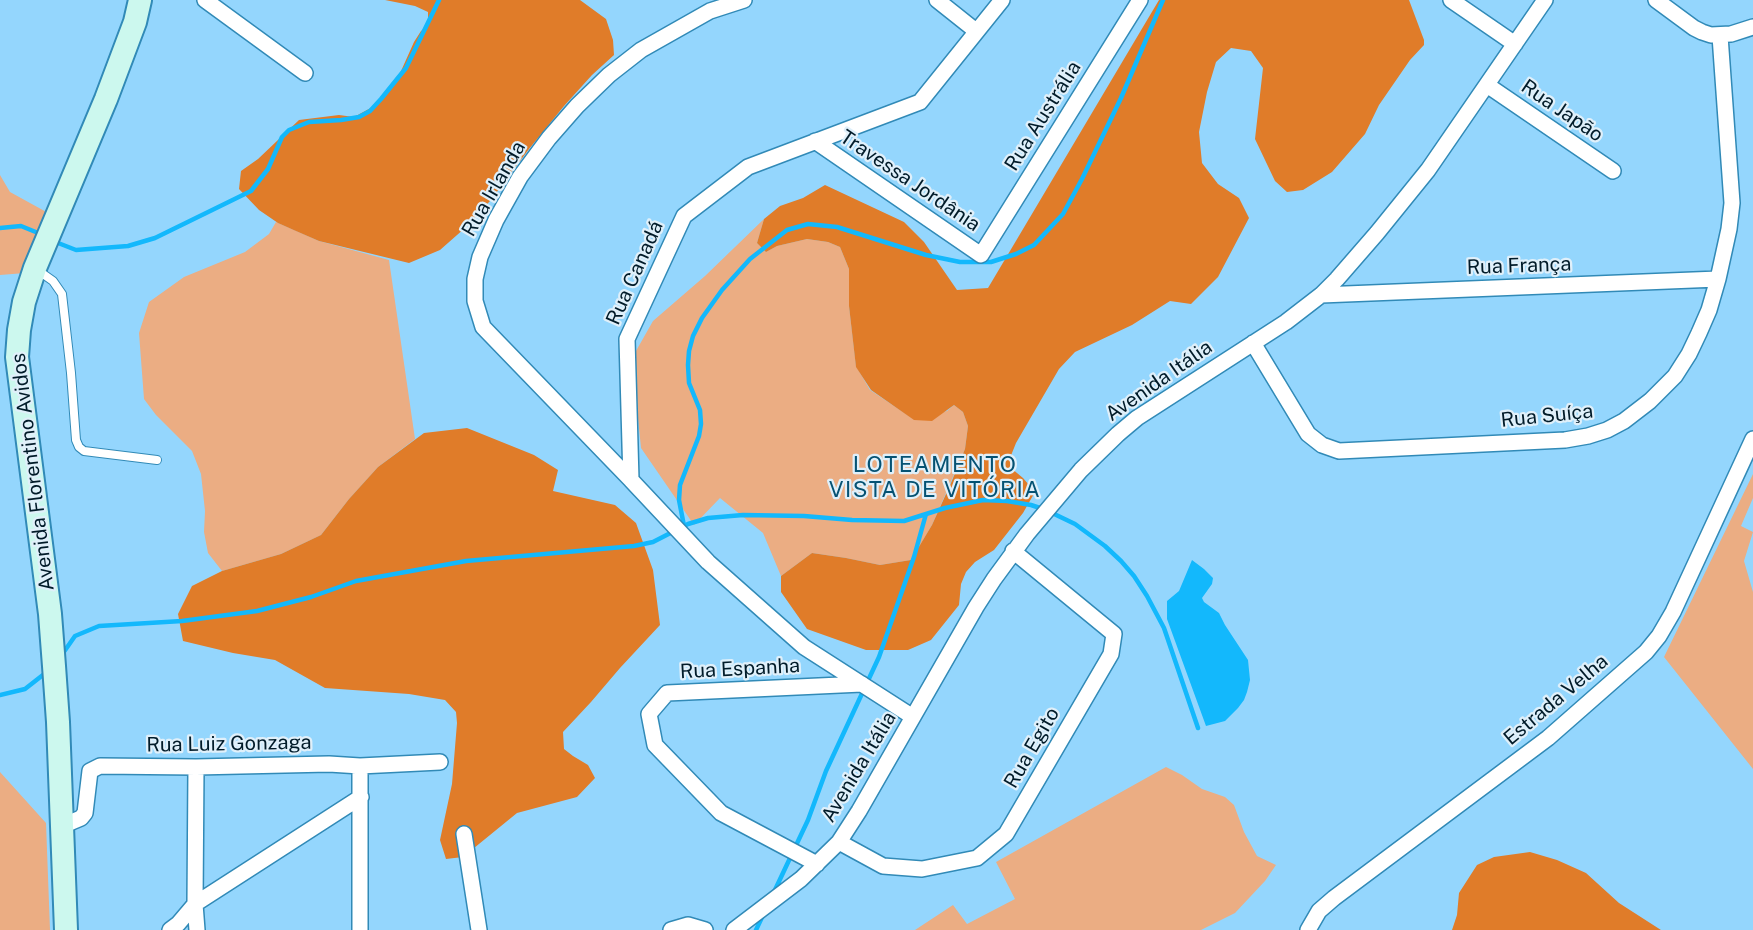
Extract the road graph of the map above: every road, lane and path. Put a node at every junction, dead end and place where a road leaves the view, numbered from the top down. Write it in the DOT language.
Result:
graph roads {
  1 [pos="141,0"];
  2 [pos="205,0"];
  3 [pos="744,0"];
  4 [pos="937,0"];
  5 [pos="1002,0"];
  6 [pos="1140,0"];
  7 [pos="1451,0"];
  8 [pos="1545,0"];
  9 [pos="1656,0"];
  10 [pos="1753,27"];
  11 [pos="976,31"];
  12 [pos="1720,36"];
  13 [pos="1515,44"];
  14 [pos="305,72"];
  15 [pos="1487,85"];
  16 [pos="815,141"];
  17 [pos="1613,171"];
  18 [pos="41,253"];
  19 [pos="981,255"];
  20 [pos="1719,279"];
  21 [pos="1321,295"];
  22 [pos="1253,343"];
  23 [pos="1753,439"];
  24 [pos="157,460"];
  25 [pos="631,480"];
  26 [pos="1013,551"];
  27 [pos="862,684"];
  28 [pos="913,717"];
  29 [pos="440,762"];
  30 [pos="360,766"];
  31 [pos="196,767"];
  32 [pos="361,797"];
  33 [pos="62,826"];
  34 [pos="464,834"];
  35 [pos="839,842"];
  36 [pos="818,864"];
  37 [pos="195,904"];
  38 [pos="66,930"];
  39 [pos="170,930"];
  40 [pos="197,930"];
  41 [pos="360,930"];
  42 [pos="479,930"];
  43 [pos="671,930"];
  44 [pos="705,930"];
  45 [pos="735,930"];
  46 [pos="1307,930"];
  1 -- 18 [label="street, Avenida Florentino Avidos"];
  2 -- 14 [label="street"];
  3 -- 25 [label="street, Rua Irlanda"];
  4 -- 11 [label="street"];
  5 -- 11 [label="street, Rua Canadá"];
  6 -- 19 [label="street, Rua Austrália"];
  7 -- 13 [label="street"];
  8 -- 13 [label="street, Avenida Itália"];
  9 -- 12 [label="street"];
  10 -- 12 [label="street"];
  11 -- 16 [label="street, Rua Canadá"];
  12 -- 20 [label="street, Rua Suíça"];
  13 -- 15 [label="street, Avenida Itália"];
  15 -- 17 [label="street, Rua Japão"];
  15 -- 21 [label="street, Avenida Itália"];
  16 -- 19 [label="street, Travessa Jordânia"];
  16 -- 25 [label="street, Rua Canadá"];
  18 -- 24 [label="lane"];
  18 -- 33 [label="street, Avenida Florentino Avidos"];
  20 -- 21 [label="street, Rua França"];
  20 -- 22 [label="street, Rua Suíça"];
  21 -- 22 [label="street, Avenida Itália"];
  22 -- 26 [label="street, Avenida Itália"];
  23 -- 46 [label="street, Estrada Velha"];
  25 -- 27 [label="street"];
  26 -- 28 [label="street, Avenida Itália"];
  26 -- 35 [label="street, Rua Egito"];
  27 -- 28 [label="street"];
  27 -- 36 [label="street, Rua Espanha"];
  28 -- 35 [label="street, Avenida Itália"];
  29 -- 30 [label="street, Rua Luiz Gonzaga"];
  30 -- 31 [label="street, Rua Luiz Gonzaga"];
  30 -- 32 [label="street"];
  31 -- 33 [label="street, Rua Luiz Gonzaga"];
  31 -- 37 [label="street"];
  32 -- 37 [label="street"];
  32 -- 41 [label="street"];
  33 -- 38 [label="street, Avenida Florentino Avidos"];
  34 -- 42 [label="street"];
  35 -- 36 [label="street, Avenida Itália"];
  36 -- 45 [label="street, Avenida Itália"];
  37 -- 39 [label="street"];
  37 -- 40 [label="street"];
  43 -- 44 [label="street"];
}
